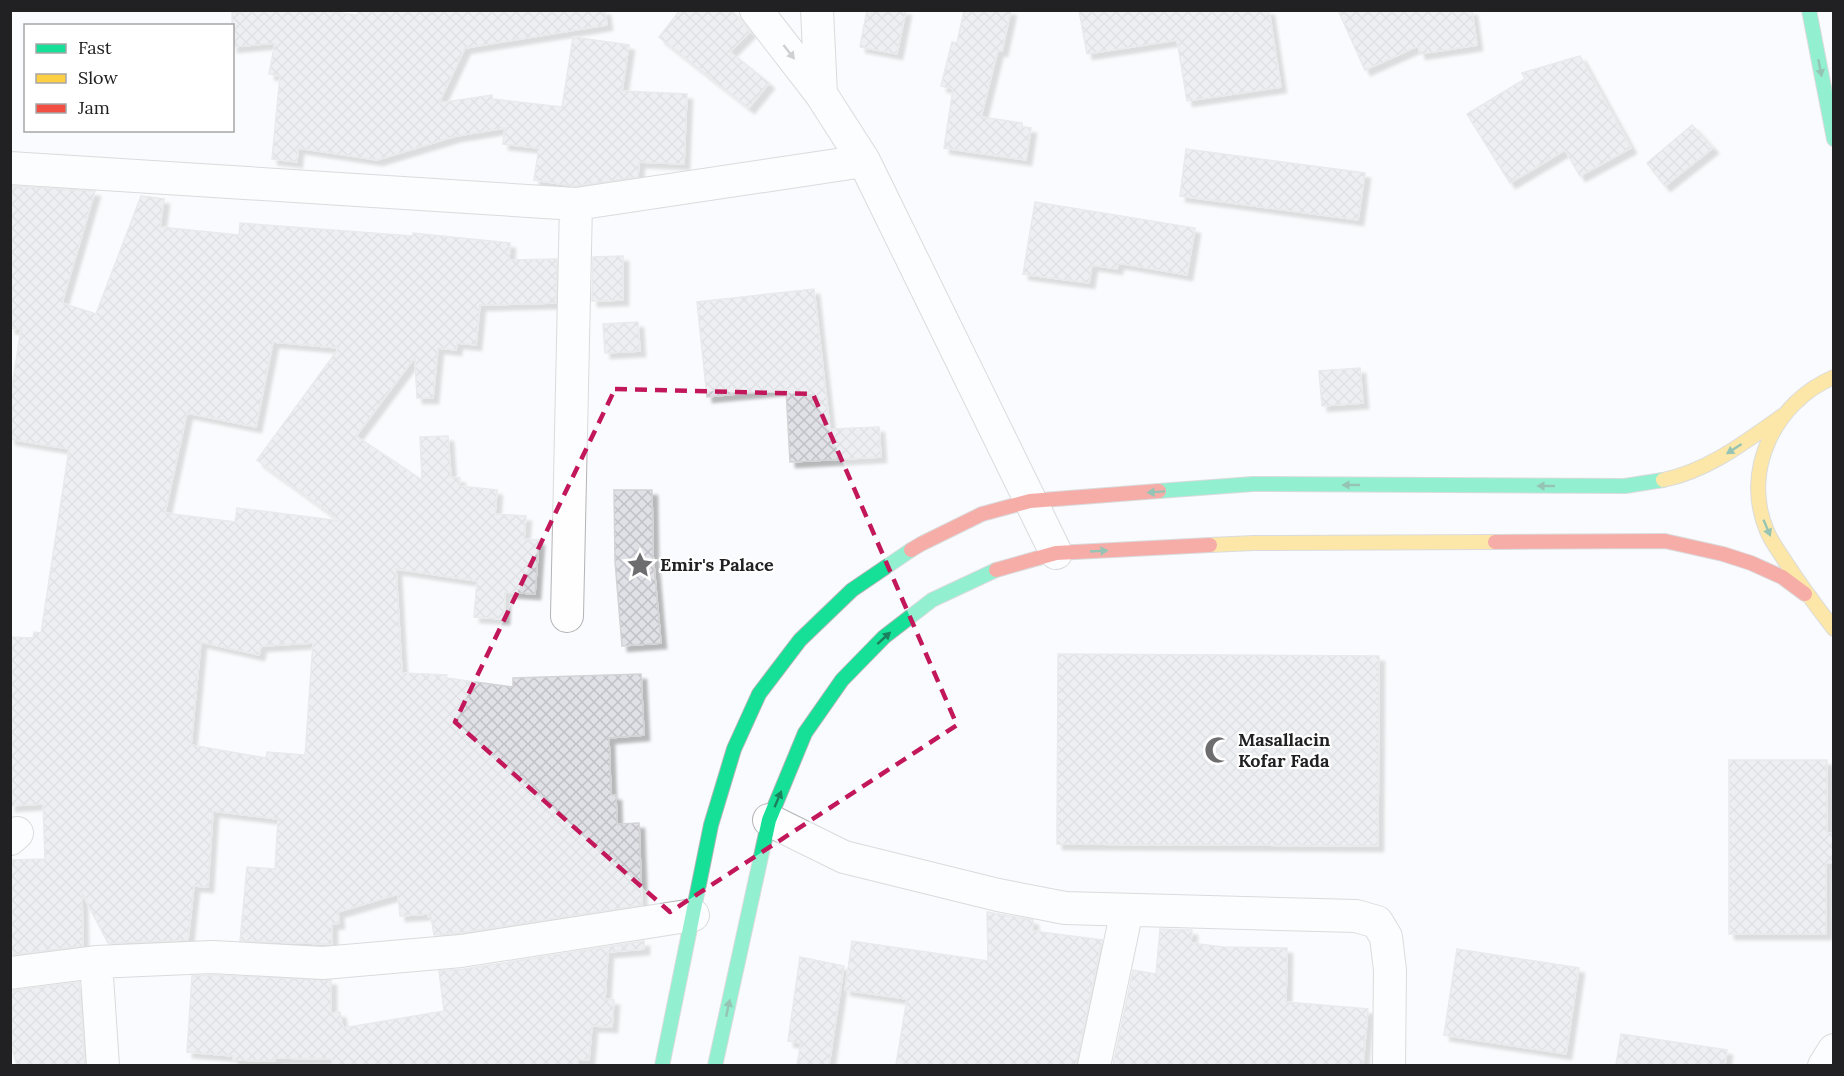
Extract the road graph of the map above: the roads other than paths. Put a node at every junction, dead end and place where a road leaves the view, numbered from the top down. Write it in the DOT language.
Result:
graph roads {
  1 [pos="756,10"];
  2 [pos="817,10"];
  3 [pos="1809,10"];
  4 [pos="821,94"];
  5 [pos="1833,139"];
  6 [pos="864,161"];
  7 [pos="10,168"];
  8 [pos="576,204"];
  9 [pos="1829,374"];
  10 [pos="1782,416"];
  11 [pos="1030,501"];
  12 [pos="1056,553"];
  13 [pos="1805,594"];
  14 [pos="567,616"];
  15 [pos="1833,629"];
  16 [pos="769,819"];
  17 [pos="1127,910"];
  18 [pos="693,915"];
  19 [pos="96,962"];
  20 [pos="10,973"];
  21 [pos="1833,1050"];
  22 [pos="103,1065"];
  23 [pos="662,1065"];
  24 [pos="715,1065"];
  25 [pos="1094,1065"];
  26 [pos="1389,1065"];
  27 [pos="1824,1065"];
  1 -- 4 [label="street, one-way"];
  2 -- 4 [label="street"];
  3 -- 5 [label="main road, one-way"];
  4 -- 6 [label="street"];
  6 -- 8 [label="street"];
  6 -- 11 [label="street"];
  7 -- 8 [label="street"];
  8 -- 14 [label="street"];
  9 -- 10 [label="main road"];
  10 -- 11 [label="main road, one-way"];
  10 -- 13 [label="main road, one-way"];
  11 -- 12 [label="street"];
  11 -- 18 [label="main road"];
  12 -- 13 [label="main road, one-way"];
  16 -- 12 [label="main road, one-way"];
  13 -- 15 [label="main road"];
  16 -- 17 [label="street"];
  24 -- 16 [label="main road, one-way"];
  17 -- 25 [label="street"];
  17 -- 26 [label="street"];
  18 -- 19 [label="street"];
  18 -- 23 [label="main road"];
  19 -- 20 [label="street"];
  19 -- 22 [label="street"];
  21 -- 27 [label="street"];
}
